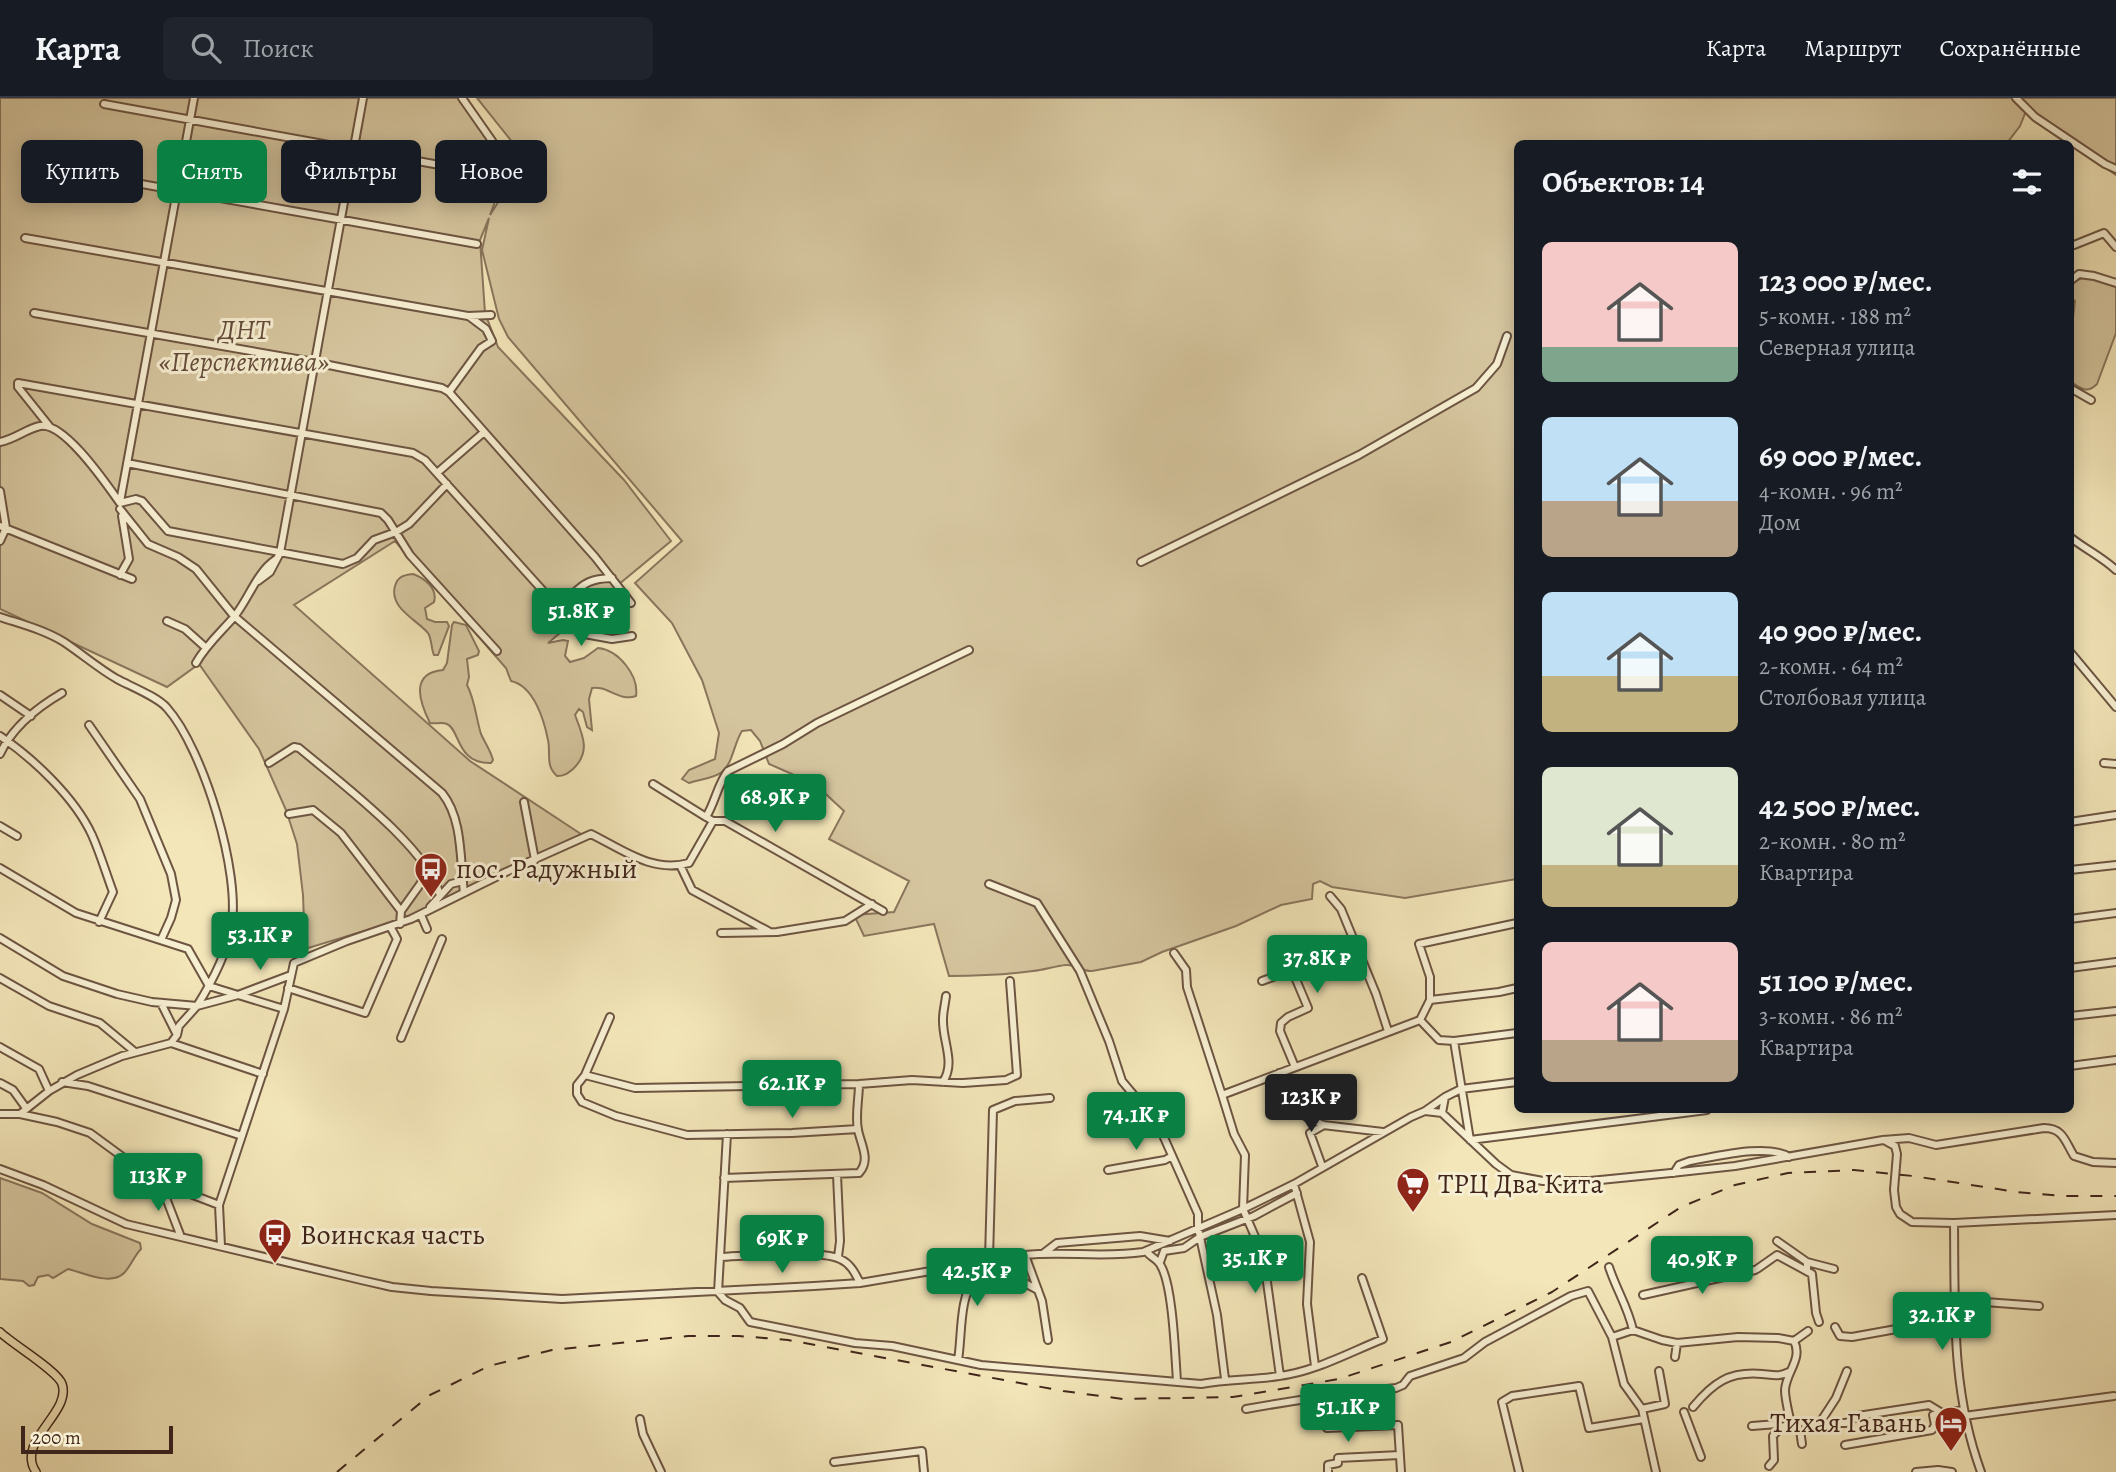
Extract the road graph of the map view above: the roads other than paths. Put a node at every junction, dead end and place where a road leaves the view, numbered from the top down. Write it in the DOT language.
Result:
graph roads {
  1 [pos="194,98"];
  2 [pos="363,98"];
  3 [pos="462,98"];
  4 [pos="2016,98"];
  5 [pos="104,104"];
  6 [pos="191,120"];
  7 [pos="187,140"];
  8 [pos="299,140"];
  9 [pos="355,140"];
  10 [pos="492,140"];
  11 [pos="2069,140"];
  12 [pos="2074,143"];
  13 [pos="2116,169"];
  14 [pos="175,203"];
  15 [pos="239,203"];
  16 [pos="343,203"];
  17 [pos="340,221"];
  18 [pos="25,238"];
  19 [pos="477,244"];
  20 [pos="2074,245"];
  21 [pos="2116,247"];
  22 [pos="165,261"];
  23 [pos="2074,278"];
  24 [pos="2116,284"];
  25 [pos="327,291"];
  26 [pos="34,313"];
  27 [pos="491,315"];
  28 [pos="468,316"];
  29 [pos="151,334"];
  30 [pos="1507,336"];
  31 [pos="314,362"];
  32 [pos="2074,389"];
  33 [pos="449,392"];
  34 [pos="2091,400"];
  35 [pos="138,406"];
  36 [pos="50,427"];
  37 [pos="483,433"];
  38 [pos="301,434"];
  39 [pos="0,442"];
  40 [pos="127,463"];
  41 [pos="437,473"];
  42 [pos="447,484"];
  43 [pos="0,491"];
  44 [pos="290,494"];
  45 [pos="120,506"];
  46 [pos="3,527"];
  47 [pos="396,532"];
  48 [pos="2074,540"];
  49 [pos="0,541"];
  50 [pos="278,556"];
  51 [pos="1141,562"];
  52 [pos="2116,570"];
  53 [pos="120,575"];
  54 [pos="612,578"];
  55 [pos="132,579"];
  56 [pos="559,602"];
  57 [pos="631,603"];
  58 [pos="234,616"];
  59 [pos="0,617"];
  60 [pos="167,621"];
  61 [pos="632,636"];
  62 [pos="205,647"];
  63 [pos="969,650"];
  64 [pos="497,651"];
  65 [pos="2074,657"];
  66 [pos="196,663"];
  67 [pos="62,692"];
  68 [pos="0,695"];
  69 [pos="2116,707"];
  70 [pos="32,716"];
  71 [pos="89,725"];
  72 [pos="3,738"];
  73 [pos="0,754"];
  74 [pos="269,763"];
  75 [pos="2104,763"];
  76 [pos="2116,764"];
  77 [pos="653,784"];
  78 [pos="524,802"];
  79 [pos="289,814"];
  80 [pos="2116,815"];
  81 [pos="710,819"];
  82 [pos="2074,821"];
  83 [pos="0,826"];
  84 [pos="17,836"];
  85 [pos="536,860"];
  86 [pos="680,865"];
  87 [pos="2116,865"];
  88 [pos="425,867"];
  89 [pos="0,868"];
  90 [pos="2074,870"];
  91 [pos="463,881"];
  92 [pos="989,884"];
  93 [pos="464,892"];
  94 [pos="440,896"];
  95 [pos="1330,896"];
  96 [pos="872,904"];
  97 [pos="401,911"];
  98 [pos="883,911"];
  99 [pos="2116,913"];
  100 [pos="423,914"];
  101 [pos="2074,918"];
  102 [pos="99,922"];
  103 [pos="400,924"];
  104 [pos="1514,924"];
  105 [pos="391,928"];
  106 [pos="426,929"];
  107 [pos="770,932"];
  108 [pos="721,933"];
  109 [pos="0,938"];
  110 [pos="442,939"];
  111 [pos="162,940"];
  112 [pos="1174,953"];
  113 [pos="2116,962"];
  114 [pos="2074,967"];
  115 [pos="290,975"];
  116 [pos="0,978"];
  117 [pos="1010,981"];
  118 [pos="1262,981"];
  119 [pos="209,986"];
  120 [pos="288,988"];
  121 [pos="1514,989"];
  122 [pos="238,995"];
  123 [pos="946,996"];
  124 [pos="1430,1000"];
  125 [pos="161,1003"];
  126 [pos="197,1006"];
  127 [pos="284,1009"];
  128 [pos="2116,1011"];
  129 [pos="2074,1016"];
  130 [pos="610,1017"];
  131 [pos="1420,1020"];
  132 [pos="1388,1031"];
  133 [pos="1514,1032"];
  134 [pos="177,1035"];
  135 [pos="401,1038"];
  136 [pos="1454,1041"];
  137 [pos="171,1043"];
  138 [pos="0,1046"];
  139 [pos="135,1052"];
  140 [pos="2116,1060"];
  141 [pos="2074,1065"];
  142 [pos="1295,1067"];
  143 [pos="1279,1073"];
  144 [pos="263,1074"];
  145 [pos="585,1075"];
  146 [pos="62,1082"];
  147 [pos="943,1082"];
  148 [pos="1514,1082"];
  149 [pos="0,1083"];
  150 [pos="859,1084"];
  151 [pos="1461,1089"];
  152 [pos="49,1091"];
  153 [pos="1222,1095"];
  154 [pos="1445,1097"];
  155 [pos="1050,1098"];
  156 [pos="26,1108"];
  157 [pos="1425,1111"];
  158 [pos="1442,1113"];
  159 [pos="1683,1113"];
  160 [pos="0,1114"];
  161 [pos="20,1114"];
  162 [pos="1324,1125"];
  163 [pos="858,1129"];
  164 [pos="1383,1132"];
  165 [pos="727,1134"];
  166 [pos="242,1136"];
  167 [pos="1909,1138"];
  168 [pos="1470,1140"];
  169 [pos="1882,1140"];
  170 [pos="1897,1154"];
  171 [pos="1172,1156"];
  172 [pos="1789,1157"];
  173 [pos="2116,1163"];
  174 [pos="1322,1166"];
  175 [pos="0,1169"];
  176 [pos="1108,1170"];
  177 [pos="1674,1173"];
  178 [pos="836,1175"];
  179 [pos="724,1178"];
  180 [pos="154,1180"];
  181 [pos="1294,1184"];
  182 [pos="1297,1193"];
  183 [pos="219,1205"];
  184 [pos="1243,1209"];
  185 [pos="2116,1215"];
  186 [pos="1247,1218"];
  187 [pos="1954,1223"];
  188 [pos="1198,1228"];
  189 [pos="181,1237"];
  190 [pos="1200,1237"];
  191 [pos="1170,1241"];
  192 [pos="1777,1241"];
  193 [pos="221,1246"];
  194 [pos="1146,1251"];
  195 [pos="1044,1253"];
  196 [pos="1025,1255"];
  197 [pos="720,1257"];
  198 [pos="838,1257"];
  199 [pos="989,1259"];
  200 [pos="1160,1262"];
  201 [pos="1807,1262"];
  202 [pos="1028,1267"];
  203 [pos="1609,1267"];
  204 [pos="1834,1269"];
  205 [pos="1807,1271"];
  206 [pos="1362,1278"];
  207 [pos="1021,1281"];
  208 [pos="860,1283"];
  209 [pos="1038,1290"];
  210 [pos="718,1292"];
  211 [pos="1643,1295"];
  212 [pos="2039,1306"];
  213 [pos="1955,1311"];
  214 [pos="1819,1322"];
  215 [pos="1955,1322"];
  216 [pos="1835,1327"];
  217 [pos="1633,1330"];
  218 [pos="1808,1331"];
  219 [pos="0,1332"];
  220 [pos="1612,1336"];
  221 [pos="1048,1340"];
  222 [pos="1794,1341"];
  223 [pos="1677,1343"];
  224 [pos="1675,1357"];
  225 [pos="958,1360"];
  226 [pos="1315,1366"];
  227 [pos="1660,1371"];
  228 [pos="1847,1371"];
  229 [pos="1789,1372"];
  230 [pos="1280,1376"];
  231 [pos="1225,1379"];
  232 [pos="1177,1381"];
  233 [pos="2114,1396"];
  234 [pos="1321,1398"];
  235 [pos="1693,1407"];
  236 [pos="1246,1409"];
  237 [pos="1642,1409"];
  238 [pos="1684,1412"];
  239 [pos="1964,1413"];
  240 [pos="1942,1414"];
  241 [pos="640,1419"];
  242 [pos="1644,1419"];
  243 [pos="1821,1421"];
  244 [pos="1833,1423"];
  245 [pos="1752,1426"];
  246 [pos="1782,1427"];
  247 [pos="1800,1430"];
  248 [pos="1802,1444"];
  249 [pos="1844,1445"];
  250 [pos="1399,1455"];
  251 [pos="1701,1457"];
  252 [pos="834,1462"];
  253 [pos="1769,1466"];
  254 [pos="36,1472"];
  255 [pos="662,1472"];
  256 [pos="924,1472"];
  257 [pos="1328,1472"];
  258 [pos="1401,1472"];
  259 [pos="1519,1472"];
  260 [pos="1656,1472"];
  261 [pos="1916,1472"];
  262 [pos="1952,1472"];
  263 [pos="1980,1472"];
  1 -- 6 [label="street"];
  2 -- 9 [label="street"];
  3 -- 10 [label="street"];
  4 -- 11 [label="street"];
  5 -- 6 [label="street"];
  6 -- 7 [label="street"];
  6 -- 8 [label="street"];
  12 -- 13 [label="street"];
  14 -- 22 [label="street"];
  15 -- 17 [label="street"];
  16 -- 17 [label="street"];
  17 -- 19 [label="street"];
  17 -- 25 [label="street"];
  18 -- 22 [label="street"];
  20 -- 21 [label="street"];
  22 -- 25 [label="street"];
  22 -- 29 [label="street"];
  23 -- 24 [label="street"];
  25 -- 28 [label="street"];
  25 -- 31 [label="street"];
  26 -- 29 [label="street"];
  27 -- 28 [label="street"];
  28 -- 33 [label="street"];
  29 -- 31 [label="street"];
  29 -- 35 [label="street"];
  30 -- 51 [label="street"];
  31 -- 33 [label="street"];
  31 -- 38 [label="street"];
  32 -- 34 [label="street"];
  33 -- 37 [label="street"];
  35 -- 36 [label="street"];
  35 -- 38 [label="street"];
  35 -- 40 [label="street"];
  36 -- 39 [label="street"];
  36 -- 45 [label="street"];
  37 -- 41 [label="street"];
  37 -- 54 [label="street"];
  38 -- 41 [label="street"];
  38 -- 44 [label="street"];
  40 -- 44 [label="street"];
  40 -- 45 [label="street"];
  41 -- 42 [label="street"];
  42 -- 47 [label="street"];
  42 -- 56 [label="street"];
  43 -- 46 [label="street"];
  44 -- 47 [label="street"];
  44 -- 50 [label="street"];
  45 -- 50 [label="street"];
  45 -- 53 [label="street"];
  45 -- 58 [label="street"];
  46 -- 49 [label="street"];
  46 -- 53 [label="street"];
  47 -- 50 [label="street"];
  47 -- 64 [label="street"];
  48 -- 52 [label="street"];
  50 -- 58 [label="street"];
  53 -- 55 [label="street"];
  54 -- 56 [label="street"];
  54 -- 57 [label="street"];
  56 -- 61 [label="street"];
  58 -- 62 [label="street"];
  58 -- 91 [label="street"];
  59 -- 119 [label="street"];
  60 -- 62 [label="street"];
  62 -- 66 [label="street"];
  63 -- 81 [label="street"];
  65 -- 69 [label="street"];
  67 -- 70 [label="street"];
  68 -- 70 [label="street"];
  70 -- 72 [label="street"];
  71 -- 111 [label="street"];
  72 -- 73 [label="street"];
  72 -- 102 [label="street"];
  74 -- 88 [label="street"];
  75 -- 76 [label="street"];
  77 -- 81 [label="street"];
  78 -- 85 [label="street"];
  79 -- 97 [label="street"];
  80 -- 82 [label="street"];
  81 -- 86 [label="street"];
  81 -- 96 [label="street"];
  83 -- 84 [label="street"];
  85 -- 86 [label="street"];
  85 -- 93 [label="street"];
  86 -- 107 [label="street"];
  87 -- 90 [label="street"];
  88 -- 94 [label="street"];
  88 -- 97 [label="street"];
  89 -- 102 [label="street"];
  91 -- 93 [label="street"];
  91 -- 94 [label="street"];
  92 -- 171 [label="street"];
  93 -- 100 [label="street"];
  94 -- 100 [label="street"];
  95 -- 132 [label="street"];
  96 -- 98 [label="street"];
  96 -- 107 [label="street"];
  97 -- 103 [label="street"];
  99 -- 101 [label="street"];
  100 -- 103 [label="street"];
  100 -- 106 [label="street"];
  102 -- 111 [label="street"];
  103 -- 105 [label="street"];
  104 -- 124 [label="street"];
  105 -- 115 [label="street"];
  105 -- 120 [label="street"];
  107 -- 108 [label="street"];
  109 -- 125 [label="street"];
  110 -- 135 [label="street"];
  111 -- 119 [label="street"];
  112 -- 153 [label="street"];
  113 -- 114 [label="street"];
  115 -- 120 [label="street"];
  115 -- 122 [label="street"];
  116 -- 139 [label="street"];
  117 -- 147 [label="street"];
  118 -- 142 [label="street"];
  119 -- 122 [label="street"];
  119 -- 126 [label="street"];
  120 -- 127 [label="street"];
  121 -- 124 [label="street"];
  122 -- 126 [label="street"];
  122 -- 127 [label="street"];
  123 -- 147 [label="street"];
  124 -- 131 [label="street"];
  125 -- 126 [label="street"];
  125 -- 134 [label="street"];
  126 -- 134 [label="street"];
  127 -- 144 [label="street"];
  128 -- 129 [label="street"];
  130 -- 145 [label="street"];
  131 -- 132 [label="street"];
  131 -- 136 [label="street"];
  132 -- 142 [label="street"];
  133 -- 136 [label="street"];
  134 -- 137 [label="street"];
  136 -- 151 [label="street"];
  137 -- 139 [label="street"];
  137 -- 144 [label="street"];
  138 -- 152 [label="street"];
  139 -- 146 [label="street"];
  140 -- 141 [label="street"];
  142 -- 143 [label="street"];
  143 -- 153 [label="street"];
  143 -- 162 [label="street"];
  144 -- 166 [label="street"];
  145 -- 150 [label="street"];
  145 -- 165 [label="street"];
  146 -- 152 [label="street"];
  146 -- 166 [label="street"];
  147 -- 150 [label="street"];
  148 -- 151 [label="street"];
  149 -- 156 [label="street"];
  150 -- 163 [label="street"];
  151 -- 154 [label="street"];
  151 -- 168 [label="street"];
  152 -- 156 [label="street"];
  153 -- 184 [label="street"];
  154 -- 157 [label="street"];
  154 -- 158 [label="street"];
  155 -- 199 [label="street"];
  156 -- 161 [label="street"];
  157 -- 158 [label="street"];
  157 -- 164 [label="street"];
  158 -- 168 [label="street"];
  159 -- 168 [label="street"];
  160 -- 161 [label="street"];
  161 -- 180 [label="street"];
  162 -- 164 [label="street"];
  162 -- 174 [label="street"];
  163 -- 165 [label="street"];
  163 -- 178 [label="street"];
  164 -- 174 [label="street"];
  165 -- 179 [label="street"];
  166 -- 183 [label="street"];
  167 -- 169 [label="street"];
  167 -- 170 [label="street"];
  167 -- 173 [label="street"];
  168 -- 177 [label="street"];
  169 -- 170 [label="street"];
  169 -- 172 [label="street"];
  170 -- 187 [label="street"];
  171 -- 176 [label="street"];
  171 -- 188 [label="street"];
  172 -- 177 [label="street"];
  172 -- 177 [label="street"];
  174 -- 181 [label="street"];
  175 -- 189 [label="street"];
  178 -- 179 [label="street"];
  178 -- 198 [label="street"];
  179 -- 197 [label="street"];
  180 -- 183 [label="street"];
  180 -- 189 [label="street"];
  181 -- 182 [label="street"];
  181 -- 184 [label="street"];
  182 -- 186 [label="street"];
  182 -- 226 [label="street"];
  183 -- 193 [label="street"];
  184 -- 186 [label="street"];
  184 -- 188 [label="street"];
  185 -- 187 [label="street"];
  186 -- 190 [label="street"];
  186 -- 230 [label="street"];
  187 -- 213 [label="street"];
  188 -- 190 [label="street"];
  188 -- 191 [label="street"];
  189 -- 193 [label="street"];
  190 -- 200 [label="street"];
  190 -- 231 [label="street"];
  191 -- 194 [label="street"];
  191 -- 195 [label="street"];
  192 -- 201 [label="street"];
  193 -- 210 [label="street"];
  194 -- 195 [label="street"];
  194 -- 200 [label="street"];
  195 -- 196 [label="street"];
  196 -- 199 [label="street"];
  196 -- 202 [label="street"];
  197 -- 198 [label="street"];
  197 -- 210 [label="street"];
  198 -- 208 [label="street"];
  199 -- 208 [label="street"];
  200 -- 232 [label="street"];
  201 -- 204 [label="street"];
  201 -- 205 [label="street"];
  202 -- 207 [label="street"];
  202 -- 209 [label="street"];
  203 -- 217 [label="street"];
  205 -- 211 [label="street"];
  205 -- 214 [label="street"];
  206 -- 226 [label="street"];
  207 -- 209 [label="street"];
  207 -- 225 [label="street"];
  208 -- 210 [label="street"];
  209 -- 221 [label="street"];
  210 -- 225 [label="street"];
  212 -- 213 [label="street"];
  213 -- 215 [label="street"];
  215 -- 216 [label="street"];
  215 -- 239 [label="street"];
  217 -- 220 [label="street"];
  217 -- 223 [label="street"];
  218 -- 222 [label="street"];
  219 -- 254 [label="main road"];
  220 -- 234 [label="street"];
  220 -- 237 [label="street"];
  222 -- 223 [label="street"];
  222 -- 229 [label="street"];
  223 -- 224 [label="street"];
  225 -- 232 [label="street"];
  226 -- 230 [label="street"];
  227 -- 237 [label="street"];
  228 -- 243 [label="street"];
  229 -- 235 [label="street"];
  229 -- 246 [label="street"];
  230 -- 231 [label="street"];
  231 -- 232 [label="street"];
  233 -- 239 [label="street"];
  234 -- 236 [label="street"];
  234 -- 250 [label="street"];
  237 -- 242 [label="street"];
  238 -- 251 [label="street"];
  239 -- 240 [label="street"];
  239 -- 263 [label="street"];
  240 -- 244 [label="street"];
  240 -- 249 [label="street"];
  241 -- 255 [label="street"];
  242 -- 259 [label="street"];
  242 -- 260 [label="street"];
  245 -- 246 [label="street"];
  246 -- 253 [label="street"];
  247 -- 248 [label="street"];
  250 -- 257 [label="street"];
  250 -- 258 [label="street"];
  252 -- 256 [label="street"];
  261 -- 262 [label="street"];
}
